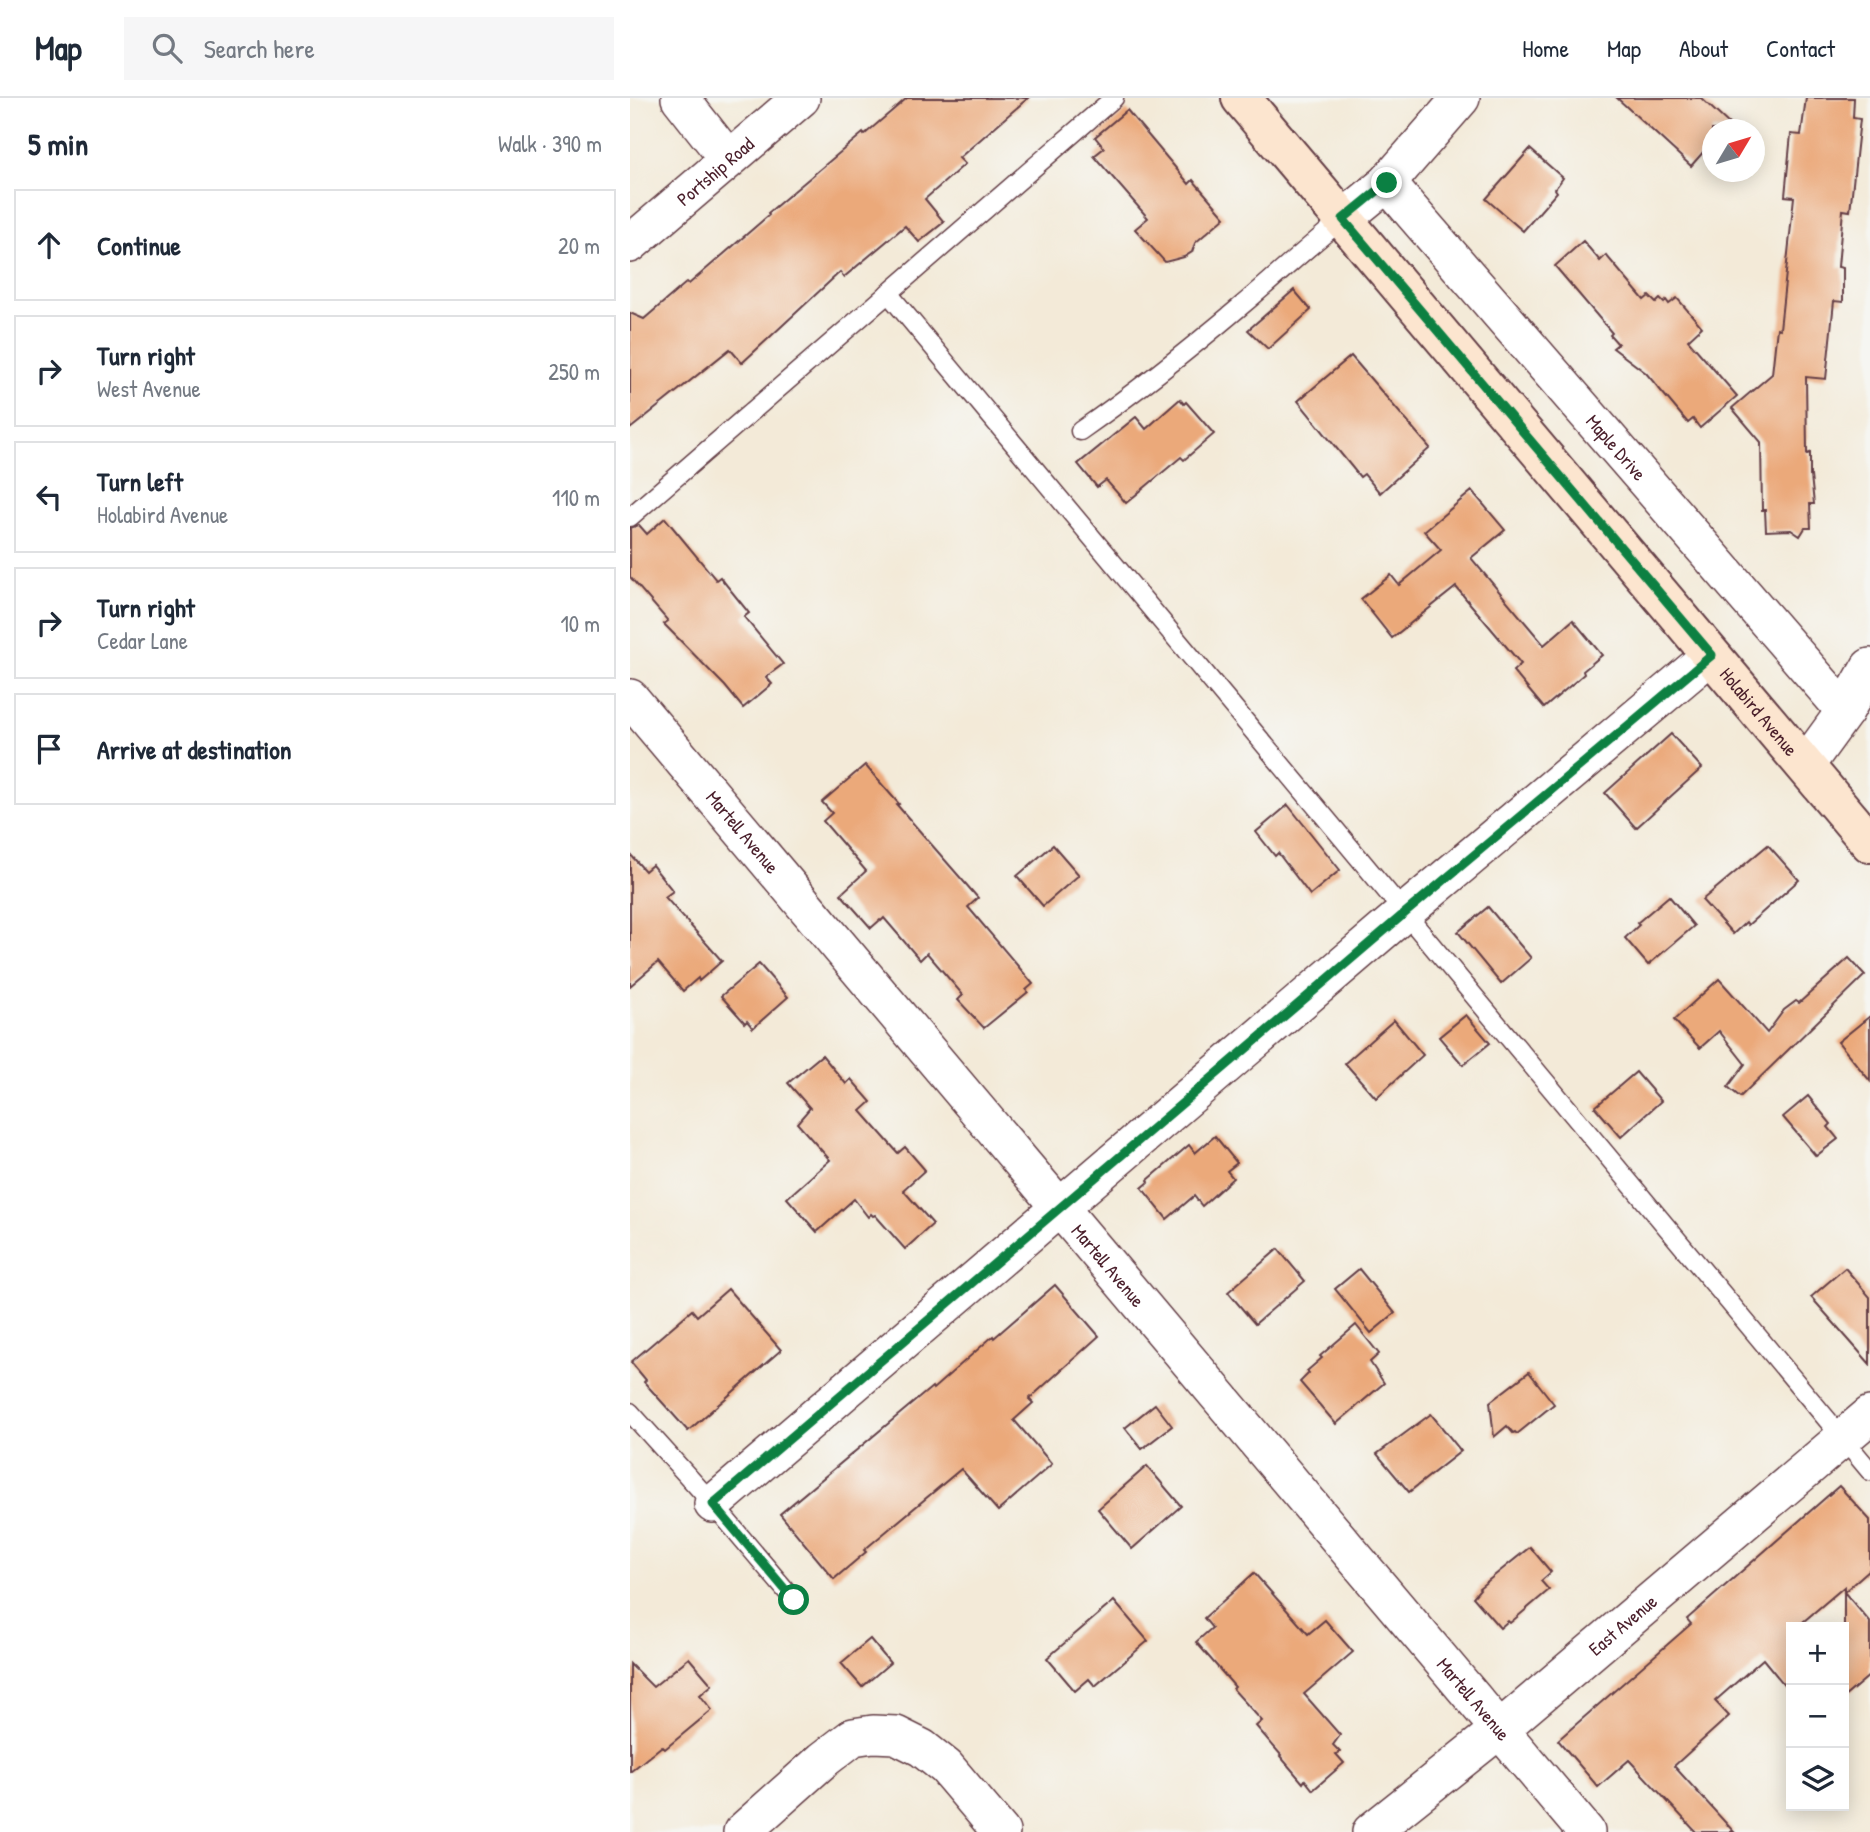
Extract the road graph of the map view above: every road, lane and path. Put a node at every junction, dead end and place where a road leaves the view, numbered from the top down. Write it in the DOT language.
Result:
graph roads {
  1 [pos="680,98"];
  2 [pos="801,98"];
  3 [pos="1114,98"];
  4 [pos="1241,98"];
  5 [pos="1461,98"];
  6 [pos="728,159"];
  7 [pos="1387,183"];
  8 [pos="1343,219"];
  9 [pos="630,244"];
  10 [pos="888,293"];
  11 [pos="1080,431"];
  12 [pos="630,517"];
  13 [pos="1712,655"];
  14 [pos="1870,667"];
  15 [pos="630,698"];
  16 [pos="1845,711"];
  17 [pos="1805,766"];
  18 [pos="1870,843"];
  19 [pos="1405,913"];
  20 [pos="1060,1206"];
  21 [pos="630,1412"];
  22 [pos="1856,1427"];
  23 [pos="1870,1471"];
  24 [pos="713,1504"];
  25 [pos="794,1600"];
  26 [pos="1500,1729"];
  27 [pos="742,1832"];
  28 [pos="1001,1832"];
  29 [pos="1371,1832"];
  30 [pos="1586,1832"];
  1 -- 6 [label="street"];
  2 -- 6 [label="street, Portship Road"];
  3 -- 10 [label="lane"];
  4 -- 8 [label="main road, Holabird Avenue"];
  5 -- 7 [label="street"];
  6 -- 9 [label="street, Portship Road"];
  7 -- 8 [label="street"];
  7 -- 16 [label="street, Maple Drive"];
  8 -- 11 [label="lane"];
  8 -- 13 [label="main road, Holabird Avenue"];
  10 -- 12 [label="lane"];
  10 -- 19 [label="lane"];
  13 -- 17 [label="main road, Holabird Avenue"];
  13 -- 19 [label="street"];
  14 -- 16 [label="street"];
  15 -- 20 [label="street, Martell Avenue"];
  16 -- 17 [label="street"];
  17 -- 18 [label="main road, Holabird Avenue"];
  19 -- 20 [label="street"];
  19 -- 22 [label="lane"];
  20 -- 24 [label="street"];
  20 -- 26 [label="street, Martell Avenue"];
  21 -- 24 [label="lane"];
  22 -- 23 [label="lane"];
  22 -- 26 [label="street, East Avenue"];
  24 -- 25 [label="lane"];
  26 -- 29 [label="street, East Avenue"];
  26 -- 30 [label="street, Martell Avenue"];
  27 -- 28 [label="street"];
}
